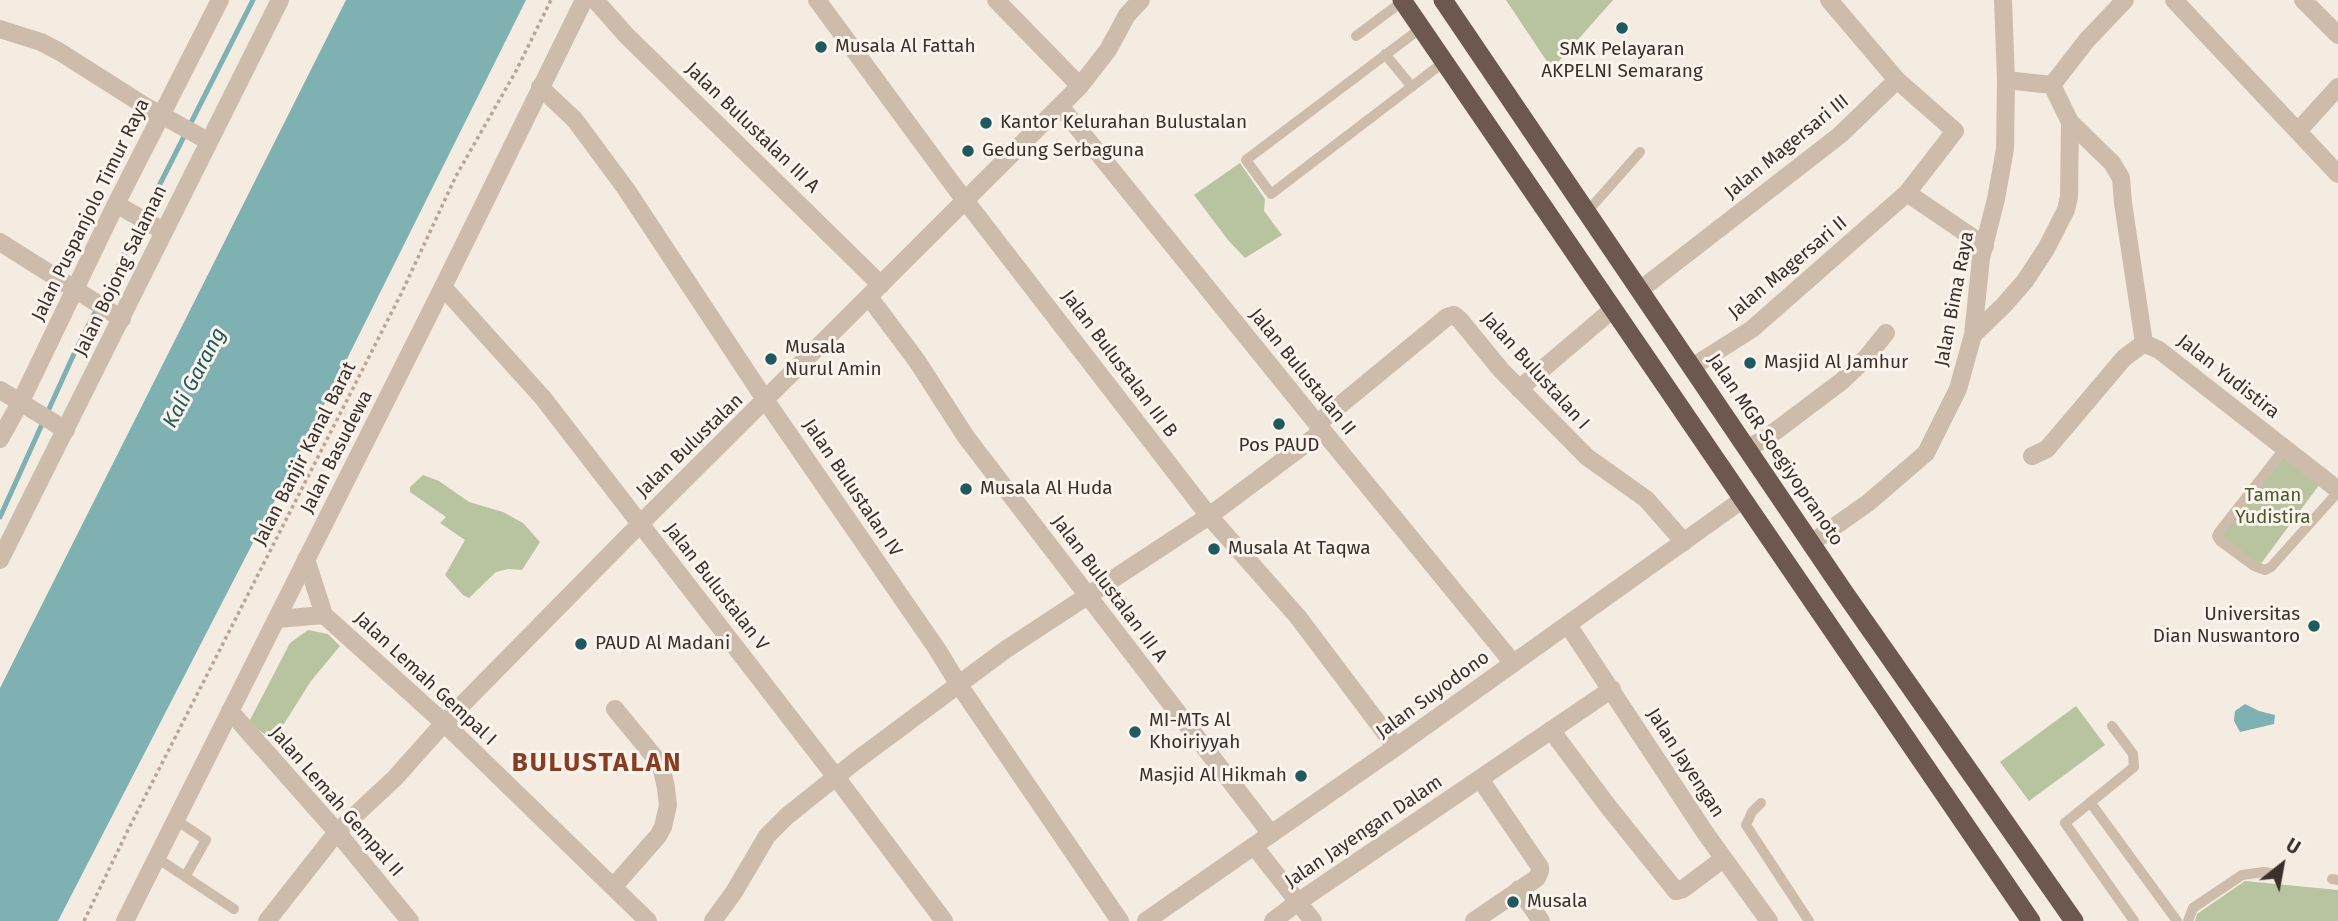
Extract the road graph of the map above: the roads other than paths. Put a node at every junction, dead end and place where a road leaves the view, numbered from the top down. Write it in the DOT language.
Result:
graph roads {
  1 [pos="220,0"];
  2 [pos="280,0"];
  3 [pos="584,0"];
  4 [pos="595,0"];
  5 [pos="817,0"];
  6 [pos="996,0"];
  7 [pos="1141,0"];
  8 [pos="1443,0"];
  9 [pos="1829,0"];
  10 [pos="2003,0"];
  11 [pos="2125,0"];
  12 [pos="2174,0"];
  13 [pos="2303,0"];
  14 [pos="1403,1"];
  15 [pos="1421,28"];
  16 [pos="0,29"];
  17 [pos="2338,35"];
  18 [pos="1356,36"];
  19 [pos="1385,54"];
  20 [pos="1444,62"];
  21 [pos="1896,80"];
  22 [pos="2006,80"];
  23 [pos="2052,85"];
  24 [pos="1080,86"];
  25 [pos="540,87"];
  26 [pos="1412,87"];
  27 [pos="2338,87"];
  28 [pos="1060,106"];
  29 [pos="167,118"];
  30 [pos="2070,122"];
  31 [pos="2298,131"];
  32 [pos="202,137"];
  33 [pos="1640,152"];
  34 [pos="2338,174"];
  35 [pos="1907,193"];
  36 [pos="966,199"];
  37 [pos="121,207"];
  38 [pos="1587,212"];
  39 [pos="157,228"];
  40 [pos="0,242"];
  41 [pos="1985,246"];
  42 [pos="443,287"];
  43 [pos="1640,290"];
  44 [pos="875,291"];
  45 [pos="80,292"];
  46 [pos="1612,310"];
  47 [pos="122,319"];
  48 [pos="1886,333"];
  49 [pos="1973,335"];
  50 [pos="2144,344"];
  51 [pos="1692,367"];
  52 [pos="1519,388"];
  53 [pos="0,390"];
  54 [pos="766,401"];
  55 [pos="27,405"];
  56 [pos="59,426"];
  57 [pos="1320,427"];
  58 [pos="0,439"];
  59 [pos="1747,449"];
  60 [pos="2284,449"];
  61 [pos="2032,456"];
  62 [pos="2338,491"];
  63 [pos="1742,500"];
  64 [pos="1209,516"];
  65 [pos="640,524"];
  66 [pos="5,538"];
  67 [pos="1684,542"];
  68 [pos="1811,543"];
  69 [pos="306,559"];
  70 [pos="0,560"];
  71 [pos="1088,596"];
  72 [pos="324,615"];
  73 [pos="276,619"];
  74 [pos="1568,625"];
  75 [pos="1513,663"];
  76 [pos="959,685"];
  77 [pos="1612,689"];
  78 [pos="615,709"];
  79 [pos="230,711"];
  80 [pos="444,723"];
  81 [pos="2112,726"];
  82 [pos="1552,731"];
  83 [pos="1396,747"];
  84 [pos="836,777"];
  85 [pos="1481,781"];
  86 [pos="2090,802"];
  87 [pos="1762,803"];
  88 [pos="176,820"];
  89 [pos="337,832"];
  90 [pos="1271,834"];
  91 [pos="1254,846"];
  92 [pos="157,858"];
  93 [pos="1723,859"];
  94 [pos="2275,874"];
  95 [pos="186,877"];
  96 [pos="614,887"];
  97 [pos="1519,889"];
  98 [pos="1298,903"];
  99 [pos="234,909"];
  100 [pos="1475,920"];
  101 [pos="125,921"];
  102 [pos="267,921"];
  103 [pos="410,921"];
  104 [pos="648,921"];
  105 [pos="713,921"];
  106 [pos="944,921"];
  107 [pos="1120,921"];
  108 [pos="1146,921"];
  109 [pos="1273,921"];
  110 [pos="1313,921"];
  111 [pos="1541,921"];
  112 [pos="1769,921"];
  113 [pos="1809,921"];
  114 [pos="2031,921"];
  115 [pos="2074,921"];
  116 [pos="2134,921"];
  117 [pos="2177,921"];
  118 [pos="2188,921"];
  1 -- 29 [label="street, Jalan Puspanjolo Timur Raya"];
  2 -- 32 [label="street, Jalan Bojong Salaman"];
  3 -- 25 [label="street, Jalan Basudewa"];
  4 -- 44 [label="street, Jalan Bulustalan III A"];
  5 -- 36 [label="street, Jalan Bulustalan III B"];
  6 -- 24 [label="street"];
  7 -- 24 [label="street, Jalan Bulustalan"];
  8 -- 38 [label="highway, Jalan MGR Soegiyopranoto"];
  9 -- 21 [label="street"];
  10 -- 22 [label="street, Jalan Bima Raya"];
  11 -- 23 [label="street"];
  12 -- 31 [label="street"];
  13 -- 17 [label="street"];
  14 -- 15 [label="highway"];
  14 -- 18 [label="lane"];
  15 -- 19 [label="lane"];
  15 -- 20 [label="highway"];
  16 -- 29 [label="street"];
  19 -- 26 [label="lane"];
  19 -- 26 [label="lane"];
  20 -- 26 [label="lane"];
  20 -- 46 [label="highway"];
  21 -- 35 [label="street, Jalan Magersari II"];
  21 -- 43 [label="street, Jalan Magersari III"];
  22 -- 23 [label="street"];
  22 -- 41 [label="street, Jalan Bima Raya"];
  23 -- 30 [label="street"];
  24 -- 28 [label="street, Jalan Bulustalan"];
  25 -- 42 [label="street, Jalan Basudewa"];
  25 -- 54 [label="street, Jalan Bulustalan IV"];
  27 -- 31 [label="street"];
  28 -- 36 [label="street, Jalan Bulustalan"];
  28 -- 57 [label="street, Jalan Bulustalan II"];
  29 -- 32 [label="street"];
  29 -- 37 [label="street, Jalan Puspanjolo Timur Raya"];
  30 -- 49 [label="street"];
  30 -- 50 [label="street"];
  31 -- 34 [label="street"];
  32 -- 39 [label="street, Jalan Bojong Salaman"];
  33 -- 38 [label="lane"];
  35 -- 41 [label="street"];
  35 -- 51 [label="street, Jalan Magersari II"];
  36 -- 44 [label="street, Jalan Bulustalan"];
  36 -- 64 [label="street, Jalan Bulustalan III B"];
  37 -- 39 [label="street"];
  37 -- 45 [label="street, Jalan Puspanjolo Timur Raya"];
  38 -- 43 [label="highway, Jalan MGR Soegiyopranoto"];
  39 -- 47 [label="street, Jalan Bojong Salaman"];
  40 -- 45 [label="street"];
  41 -- 49 [label="street, Jalan Bima Raya"];
  42 -- 65 [label="street, Jalan Bulustalan V"];
  42 -- 69 [label="street, Jalan Basudewa"];
  43 -- 51 [label="highway, Jalan MGR Soegiyopranoto"];
  44 -- 54 [label="street, Jalan Bulustalan"];
  44 -- 71 [label="street, Jalan Bulustalan III A"];
  45 -- 47 [label="street"];
  45 -- 55 [label="street, Jalan Puspanjolo Timur Raya"];
  46 -- 52 [label="street"];
  46 -- 63 [label="highway"];
  47 -- 56 [label="street, Jalan Bojong Salaman"];
  48 -- 59 [label="street"];
  49 -- 68 [label="street, Jalan Bima Raya"];
  50 -- 60 [label="street, Jalan Yudistira"];
  50 -- 61 [label="street"];
  51 -- 59 [label="highway, Jalan MGR Soegiyopranoto"];
  52 -- 57 [label="street, Jalan Bulustalan I"];
  52 -- 67 [label="street, Jalan Bulustalan I"];
  53 -- 55 [label="street"];
  54 -- 65 [label="street, Jalan Bulustalan"];
  54 -- 76 [label="street, Jalan Bulustalan IV"];
  55 -- 56 [label="street"];
  55 -- 58 [label="street, Jalan Puspanjolo Timur Raya"];
  56 -- 66 [label="street, Jalan Bojong Salaman"];
  57 -- 64 [label="street"];
  57 -- 75 [label="street, Jalan Bulustalan II"];
  59 -- 68 [label="highway, Jalan MGR Soegiyopranoto"];
  60 -- 62 [label="street, Jalan Yudistira"];
  60 -- 62 [label="lane, Jalan Yudistira"];
  63 -- 67 [label="street, Jalan Suyodono"];
  63 -- 114 [label="highway"];
  64 -- 71 [label="street"];
  64 -- 83 [label="street, Jalan Bulustalan III B"];
  65 -- 80 [label="street, Jalan Bulustalan"];
  65 -- 84 [label="street, Jalan Bulustalan V"];
  66 -- 70 [label="street, Jalan Bojong Salaman"];
  67 -- 74 [label="street, Jalan Suyodono"];
  68 -- 115 [label="highway, Jalan MGR Soegiyopranoto"];
  69 -- 72 [label="street, Jalan Lemah Gempal I"];
  69 -- 73 [label="street, Jalan Basudewa"];
  71 -- 76 [label="street"];
  71 -- 90 [label="street, Jalan Bulustalan III A"];
  72 -- 73 [label="street, Jalan Lemah Gempal I"];
  72 -- 80 [label="street, Jalan Lemah Gempal I"];
  73 -- 79 [label="street, Jalan Basudewa"];
  74 -- 75 [label="street, Jalan Suyodono"];
  74 -- 77 [label="street, Jalan Jayengan"];
  75 -- 83 [label="street, Jalan Suyodono"];
  76 -- 84 [label="street"];
  76 -- 107 [label="street, Jalan Bulustalan IV"];
  77 -- 82 [label="street, Jalan Jayengan Dalam"];
  77 -- 93 [label="street, Jalan Jayengan"];
  78 -- 96 [label="street"];
  79 -- 88 [label="street, Jalan Basudewa"];
  79 -- 89 [label="street, Jalan Lemah Gempal II"];
  80 -- 89 [label="street, Jalan Bulustalan"];
  80 -- 96 [label="street, Jalan Lemah Gempal I"];
  81 -- 86 [label="lane"];
  82 -- 85 [label="street, Jalan Jayengan Dalam"];
  82 -- 93 [label="street"];
  83 -- 90 [label="street, Jalan Suyodono"];
  84 -- 105 [label="street"];
  84 -- 106 [label="street, Jalan Bulustalan V"];
  85 -- 97 [label="street"];
  85 -- 98 [label="street, Jalan Jayengan Dalam"];
  86 -- 116 [label="lane"];
  86 -- 117 [label="lane"];
  87 -- 113 [label="lane"];
  88 -- 92 [label="street, Jalan Basudewa"];
  88 -- 95 [label="lane"];
  89 -- 102 [label="street, Jalan Bulustalan"];
  89 -- 103 [label="street, Jalan Lemah Gempal II"];
  90 -- 91 [label="street, Jalan Suyodono"];
  91 -- 98 [label="street"];
  91 -- 108 [label="street, Jalan Suyodono"];
  92 -- 95 [label="lane"];
  92 -- 101 [label="street, Jalan Basudewa"];
  93 -- 112 [label="street, Jalan Jayengan"];
  94 -- 118 [label="lane"];
  95 -- 99 [label="lane"];
  96 -- 104 [label="street, Jalan Lemah Gempal I"];
  97 -- 100 [label="street"];
  97 -- 111 [label="street"];
  98 -- 109 [label="street, Jalan Jayengan Dalam"];
  98 -- 110 [label="street"];
}
